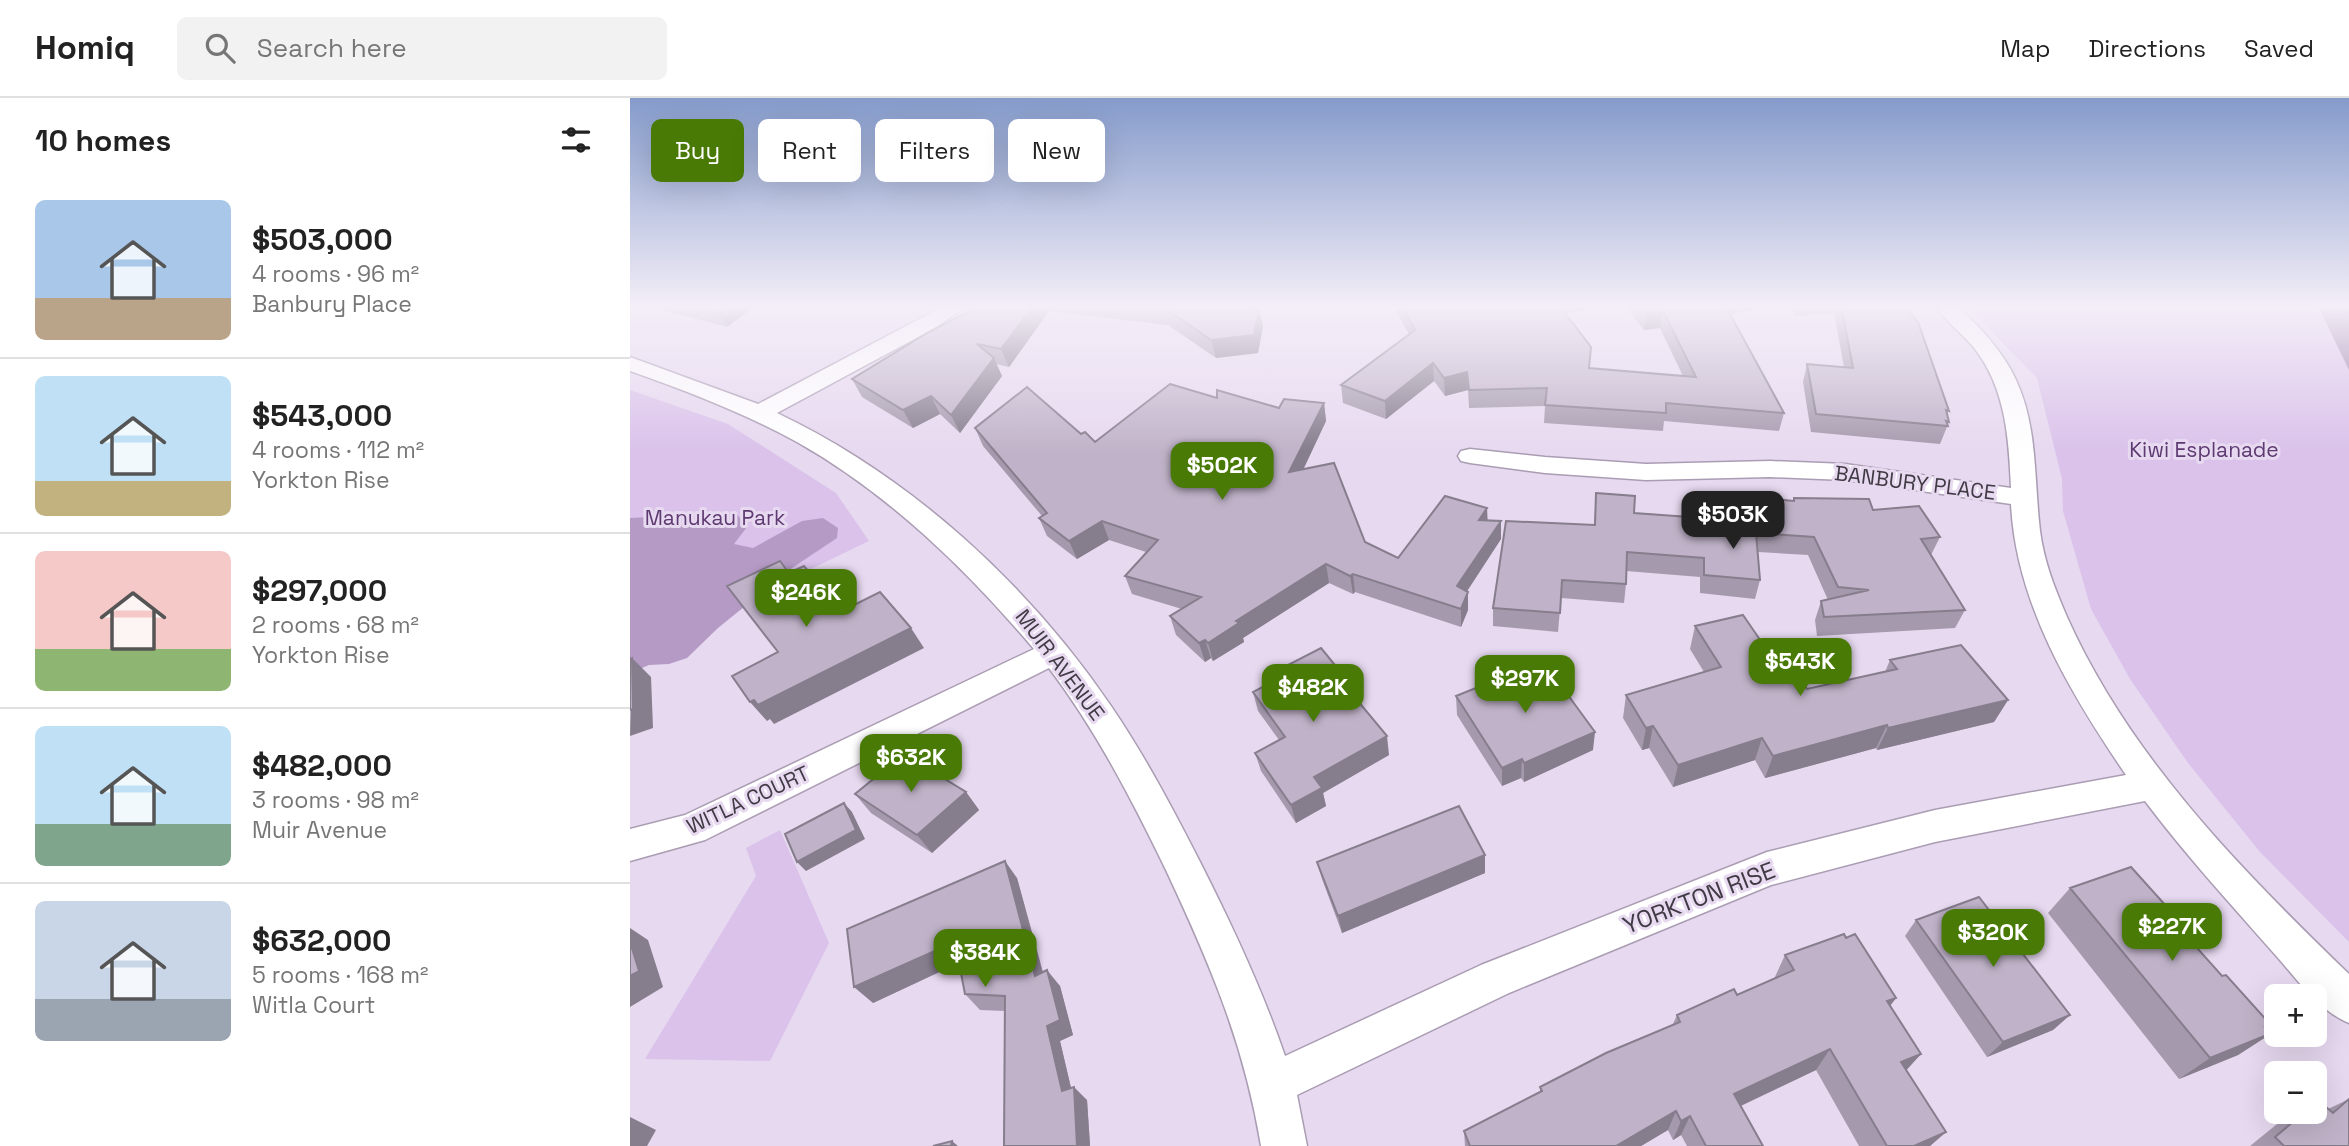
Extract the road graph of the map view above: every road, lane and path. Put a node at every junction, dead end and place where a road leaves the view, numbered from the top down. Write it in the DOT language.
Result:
graph roads {
  1 [pos="871,355"];
  2 [pos="1990,355"];
  3 [pos="630,363"];
  4 [pos="760,414"];
  5 [pos="1470,456"];
  6 [pos="2025,498"];
  7 [pos="1052,653"];
  8 [pos="2150,785"];
  9 [pos="630,845"];
  10 [pos="2349,1002"];
  11 [pos="1272,1084"];
  12 [pos="1284,1146"];
  1 -- 4 [label="street"];
  2 -- 6 [label="street"];
  3 -- 4 [label="street, MUIR AVENUE"];
  4 -- 7 [label="street, MUIR AVENUE"];
  5 -- 6 [label="street, BANBURY PLACE"];
  6 -- 8 [label="street"];
  7 -- 9 [label="street, WITLA COURT"];
  7 -- 11 [label="street, MUIR AVENUE"];
  8 -- 10 [label="street"];
  8 -- 11 [label="street, YORKTON RISE"];
  11 -- 12 [label="street, MUIR AVENUE"];
}
